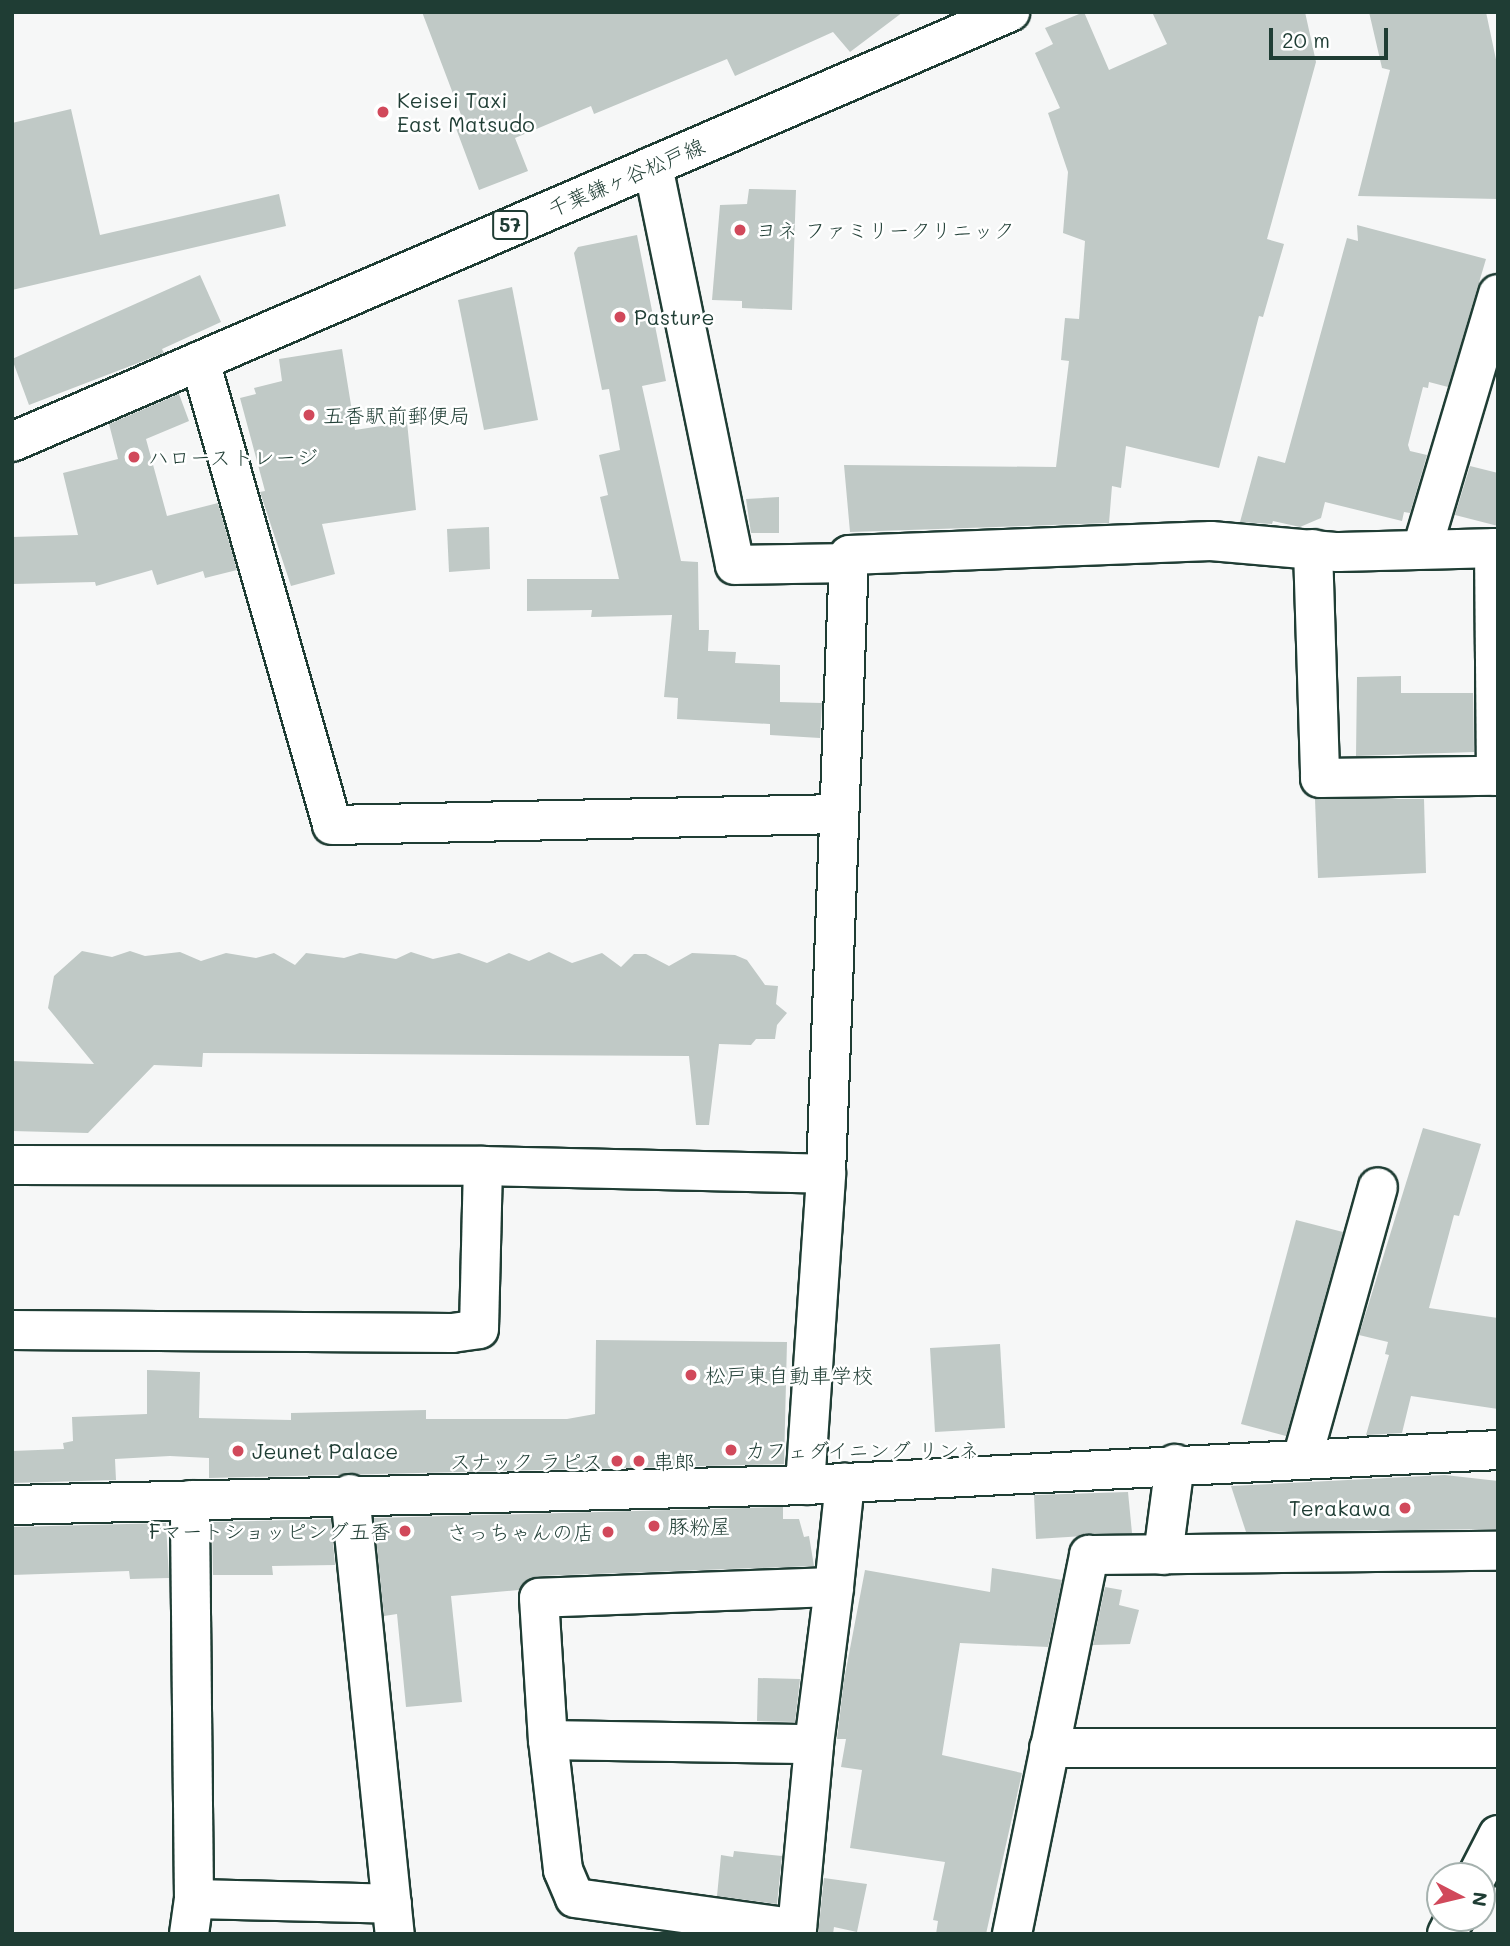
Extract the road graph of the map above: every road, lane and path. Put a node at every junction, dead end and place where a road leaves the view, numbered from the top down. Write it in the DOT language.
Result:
graph roads {
  1 [pos="1010,12"];
  2 [pos="653,166"];
  3 [pos="1498,294"];
  4 [pos="200,361"];
  5 [pos="12,442"];
  6 [pos="1496,548"];
  7 [pos="1313,549"];
  8 [pos="1422,549"];
  9 [pos="848,559"];
  10 [pos="839,814"];
  11 [pos="12,1165"];
  12 [pos="484,1166"];
  13 [pos="826,1174"];
  14 [pos="1378,1187"];
  15 [pos="12,1330"];
  16 [pos="1498,1450"];
  17 [pos="1302,1459"];
  18 [pos="1175,1464"];
  19 [pos="845,1483"];
  20 [pos="805,1485"];
  21 [pos="350,1494"];
  22 [pos="190,1500"];
  23 [pos="12,1505"];
  24 [pos="1498,1550"];
  25 [pos="1163,1555"];
  26 [pos="834,1587"];
  27 [pos="548,1740"];
  28 [pos="814,1744"];
  29 [pos="1049,1748"];
  30 [pos="1498,1748"];
  31 [pos="1498,1835"];
  32 [pos="1484,1862"];
  33 [pos="192,1916"];
  34 [pos="394,1919"];
  35 [pos="1012,1934"];
  1 -- 2 [label="street, 千葉鎌ヶ谷松戸線 / 57"];
  2 -- 4 [label="street, 千葉鎌ヶ谷松戸線 / 57"];
  2 -- 9 [label="street"];
  3 -- 8 [label="street"];
  4 -- 5 [label="street, 千葉鎌ヶ谷松戸線 / 57"];
  4 -- 10 [label="street"];
  6 -- 7 [label="street"];
  6 -- 8 [label="street"];
  7 -- 8 [label="street"];
  7 -- 9 [label="street"];
  9 -- 10 [label="street"];
  10 -- 13 [label="street"];
  11 -- 12 [label="street"];
  12 -- 13 [label="street"];
  12 -- 15 [label="street"];
  13 -- 20 [label="street"];
  14 -- 17 [label="street"];
  16 -- 17 [label="street"];
  17 -- 18 [label="street"];
  18 -- 19 [label="street"];
  18 -- 25 [label="street"];
  19 -- 20 [label="street"];
  19 -- 26 [label="street"];
  20 -- 21 [label="street"];
  21 -- 22 [label="street"];
  21 -- 34 [label="street"];
  22 -- 23 [label="street"];
  22 -- 33 [label="street"];
  24 -- 25 [label="street"];
  25 -- 29 [label="street"];
  26 -- 27 [label="street"];
  26 -- 28 [label="street"];
  27 -- 28 [label="street"];
  27 -- 28 [label="street"];
  29 -- 30 [label="street"];
  29 -- 35 [label="street"];
  31 -- 32 [label="street"];
  33 -- 34 [label="street"];
}
